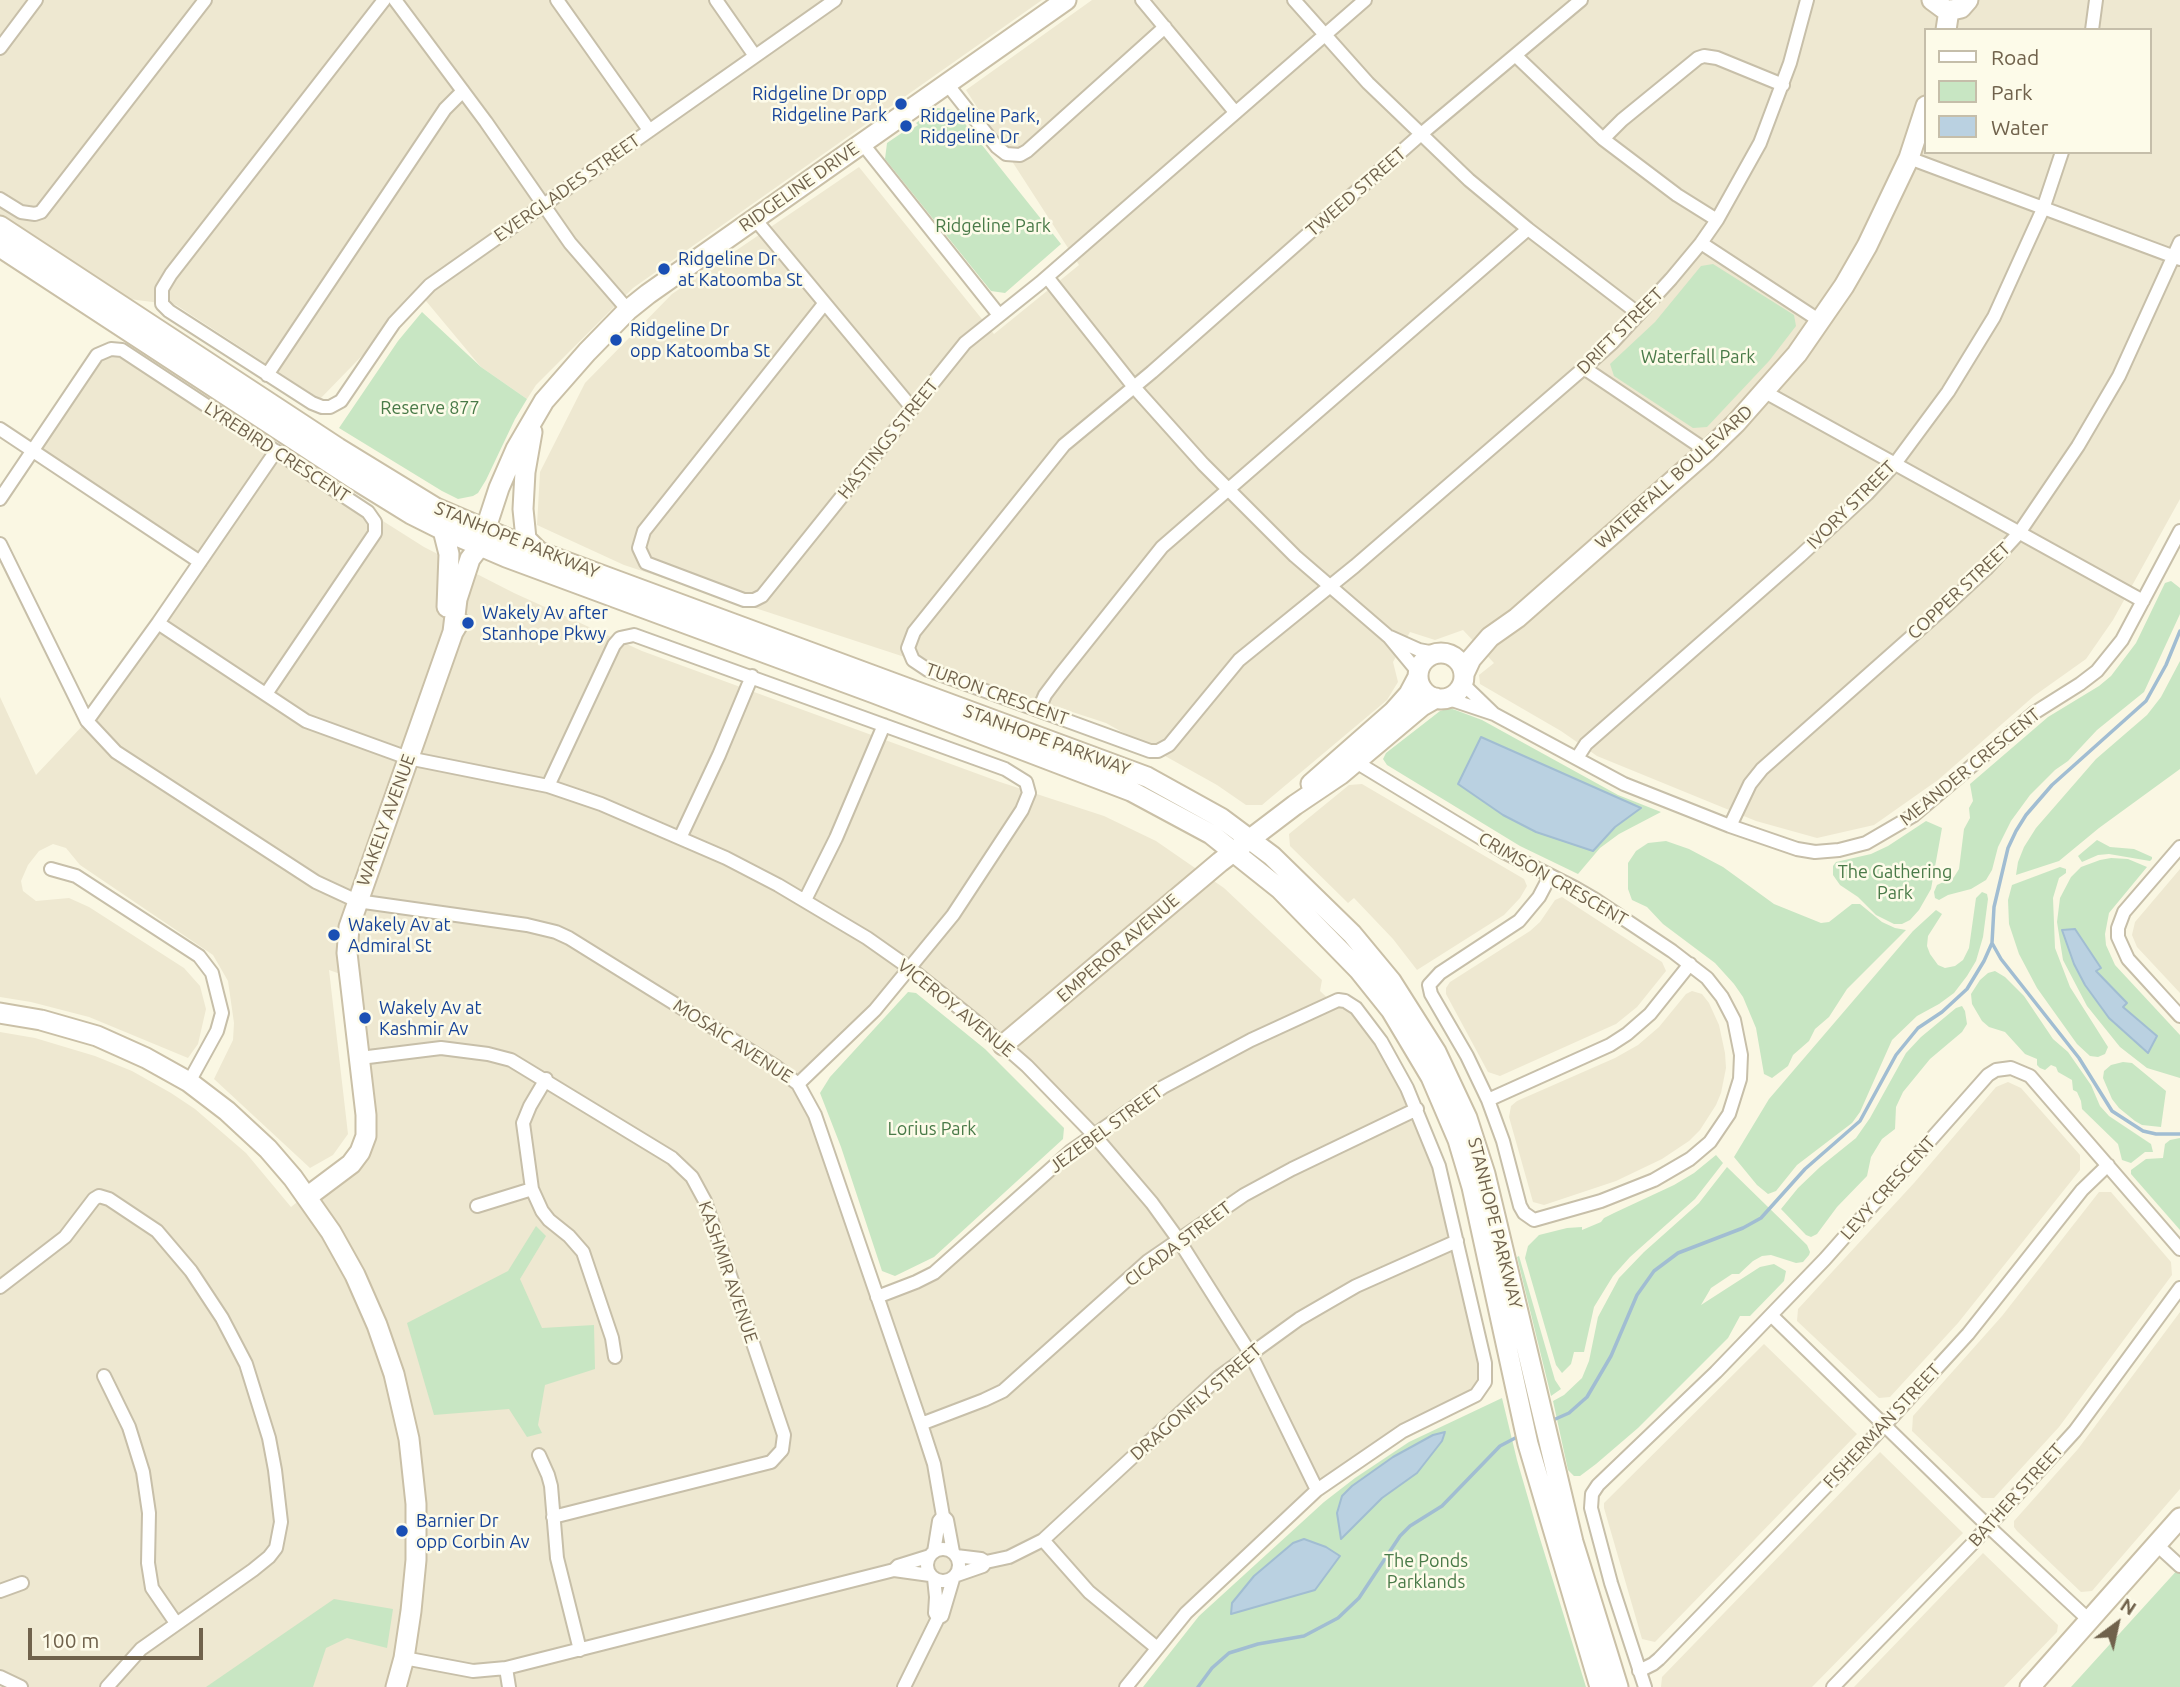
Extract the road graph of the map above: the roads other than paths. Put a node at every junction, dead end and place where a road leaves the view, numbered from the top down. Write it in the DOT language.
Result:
graph roads {
  1 [pos="36,0"];
  2 [pos="205,0"];
  3 [pos="384,0"];
  4 [pos="395,0"];
  5 [pos="557,0"];
  6 [pos="716,0"];
  7 [pos="835,0"];
  8 [pos="1066,0"];
  9 [pos="1142,0"];
  10 [pos="1294,0"];
  11 [pos="1365,0"];
  12 [pos="1581,0"];
  13 [pos="1807,0"];
  14 [pos="1932,0"];
  15 [pos="1968,0"];
  16 [pos="2096,0"];
  17 [pos="1040,7"];
  18 [pos="1948,20"];
  19 [pos="1165,27"];
  20 [pos="2092,28"];
  21 [pos="1325,35"];
  22 [pos="0,48"];
  23 [pos="755,56"];
  24 [pos="1516,56"];
  25 [pos="947,83"];
  26 [pos="1783,85"];
  27 [pos="463,91"];
  28 [pos="1234,112"];
  29 [pos="1924,112"];
  30 [pos="649,130"];
  31 [pos="1420,135"];
  32 [pos="1603,139"];
  33 [pos="862,143"];
  34 [pos="2061,154"];
  35 [pos="1909,158"];
  36 [pos="0,199"];
  37 [pos="543,205"];
  38 [pos="2043,209"];
  39 [pos="754,218"];
  40 [pos="1717,220"];
  41 [pos="0,226"];
  42 [pos="1528,229"];
  43 [pos="2180,242"];
  44 [pos="1701,243"];
  45 [pos="0,247"];
  46 [pos="2177,258"];
  47 [pos="1047,277"];
  48 [pos="824,304"];
  49 [pos="628,310"];
  50 [pos="1639,314"];
  51 [pos="999,315"];
  52 [pos="1820,321"];
  53 [pos="1584,369"];
  54 [pos="267,375"];
  55 [pos="1134,387"];
  56 [pos="1765,393"];
  57 [pos="912,408"];
  58 [pos="535,414"];
  59 [pos="0,429"];
  60 [pos="32,450"];
  61 [pos="276,451"];
  62 [pos="1707,451"];
  63 [pos="1894,465"];
  64 [pos="1229,491"];
  65 [pos="0,499"];
  66 [pos="443,530"];
  67 [pos="2180,531"];
  68 [pos="2019,533"];
  69 [pos="482,538"];
  70 [pos="0,544"];
  71 [pos="539,552"];
  72 [pos="200,562"];
  73 [pos="1330,587"];
  74 [pos="2143,601"];
  75 [pos="158,624"];
  76 [pos="453,632"];
  77 [pos="1389,637"];
  78 [pos="1490,637"];
  79 [pos="1437,653"];
  80 [pos="1418,674"];
  81 [pos="752,676"];
  82 [pos="1464,679"];
  83 [pos="265,694"];
  84 [pos="1441,698"];
  85 [pos="1038,709"];
  86 [pos="1494,714"];
  87 [pos="87,722"];
  88 [pos="884,725"];
  89 [pos="408,758"];
  90 [pos="1577,758"];
  91 [pos="1356,762"];
  92 [pos="548,786"];
  93 [pos="1295,805"];
  94 [pos="1730,826"];
  95 [pos="680,838"];
  96 [pos="1242,845"];
  97 [pos="2180,847"];
  98 [pos="51,869"];
  99 [pos="1550,876"];
  100 [pos="805,900"];
  101 [pos="357,901"];
  102 [pos="1690,964"];
  103 [pos="911,969"];
  104 [pos="0,1013"];
  105 [pos="2180,1016"];
  106 [pos="1003,1045"];
  107 [pos="360,1058"];
  108 [pos="546,1079"];
  109 [pos="189,1083"];
  110 [pos="798,1084"];
  111 [pos="1488,1100"];
  112 [pos="1417,1109"];
  113 [pos="1094,1135"];
  114 [pos="2108,1165"];
  115 [pos="532,1189"];
  116 [pos="307,1197"];
  117 [pos="477,1206"];
  118 [pos="1178,1239"];
  119 [pos="1457,1241"];
  120 [pos="2180,1249"];
  121 [pos="0,1287"];
  122 [pos="2180,1288"];
  123 [pos="877,1297"];
  124 [pos="1771,1315"];
  125 [pos="1250,1353"];
  126 [pos="615,1357"];
  127 [pos="104,1376"];
  128 [pos="1529,1401"];
  129 [pos="921,1424"];
  130 [pos="1885,1426"];
  131 [pos="539,1455"];
  132 [pos="1317,1490"];
  133 [pos="943,1516"];
  134 [pos="553,1517"];
  135 [pos="2180,1518"];
  136 [pos="1988,1526"];
  137 [pos="1043,1540"];
  138 [pos="2157,1545"];
  139 [pos="932,1554"];
  140 [pos="955,1554"];
  141 [pos="986,1562"];
  142 [pos="2180,1566"];
  143 [pos="894,1570"];
  144 [pos="932,1577"];
  145 [pos="955,1577"];
  146 [pos="22,1583"];
  147 [pos="0,1591"];
  148 [pos="938,1618"];
  149 [pos="2090,1621"];
  150 [pos="176,1623"];
  151 [pos="1157,1648"];
  152 [pos="580,1650"];
  153 [pos="404,1658"];
  154 [pos="506,1668"];
  155 [pos="1639,1671"];
  156 [pos="0,1677"];
  157 [pos="2037,1685"];
  158 [pos="21,1687"];
  159 [pos="107,1687"];
  160 [pos="396,1687"];
  161 [pos="509,1687"];
  162 [pos="904,1687"];
  163 [pos="1126,1687"];
  164 [pos="1600,1687"];
  165 [pos="1618,1687"];
  166 [pos="1645,1687"];
  167 [pos="1833,1687"];
  1 -- 22 [label="street"];
  2 -- 36 [label="street"];
  3 -- 54 [label="street"];
  4 -- 27 [label="street"];
  5 -- 30 [label="street"];
  6 -- 23 [label="street"];
  7 -- 23 [label="street, EVERGLADES STREET"];
  8 -- 17 [label="street, RIDGELINE DRIVE"];
  9 -- 19 [label="street"];
  10 -- 21 [label="street"];
  11 -- 21 [label="street, HASTINGS STREET"];
  12 -- 24 [label="street, TWEED STREET"];
  13 -- 26 [label="street, DRIFT STREET"];
  14 -- 18 [label="street"];
  15 -- 18 [label="street"];
  16 -- 20 [label="street"];
  17 -- 25 [label="street, RIDGELINE DRIVE"];
  19 -- 25 [label="street"];
  19 -- 28 [label="street"];
  21 -- 28 [label="street, HASTINGS STREET"];
  21 -- 31 [label="street"];
  23 -- 30 [label="street, EVERGLADES STREET"];
  24 -- 31 [label="street, TWEED STREET"];
  24 -- 32 [label="street"];
  25 -- 33 [label="street, RIDGELINE DRIVE"];
  26 -- 32 [label="street"];
  26 -- 40 [label="street, DRIFT STREET"];
  27 -- 37 [label="street"];
  27 -- 54 [label="street"];
  28 -- 47 [label="street, HASTINGS STREET"];
  29 -- 35 [label="street, WATERFALL BOULEVARD"];
  30 -- 37 [label="street, EVERGLADES STREET"];
  31 -- 42 [label="street"];
  31 -- 55 [label="street, TWEED STREET"];
  32 -- 40 [label="street"];
  33 -- 39 [label="street, RIDGELINE DRIVE"];
  33 -- 51 [label="street"];
  34 -- 38 [label="street, IVORY STREET"];
  35 -- 38 [label="street"];
  35 -- 52 [label="street, WATERFALL BOULEVARD"];
  37 -- 49 [label="street"];
  37 -- 54 [label="street, EVERGLADES STREET"];
  38 -- 46 [label="street"];
  38 -- 63 [label="street, IVORY STREET"];
  39 -- 48 [label="street"];
  39 -- 49 [label="street, RIDGELINE DRIVE"];
  40 -- 44 [label="street, DRIFT STREET"];
  41 -- 69 [label="street, STANHOPE PARKWAY"];
  42 -- 50 [label="street"];
  42 -- 64 [label="street"];
  43 -- 46 [label="street, COPPER STREET"];
  44 -- 50 [label="street, DRIFT STREET"];
  44 -- 52 [label="street"];
  45 -- 66 [label="street, STANHOPE PARKWAY"];
  46 -- 68 [label="street, COPPER STREET"];
  47 -- 51 [label="street, HASTINGS STREET"];
  47 -- 55 [label="street"];
  48 -- 57 [label="street"];
  48 -- 57 [label="street, HASTINGS STREET"];
  49 -- 58 [label="street, RIDGELINE DRIVE"];
  50 -- 53 [label="street, DRIFT STREET"];
  51 -- 57 [label="street, HASTINGS STREET"];
  52 -- 56 [label="street, WATERFALL BOULEVARD"];
  53 -- 62 [label="street"];
  53 -- 73 [label="street, DRIFT STREET"];
  55 -- 64 [label="street"];
  55 -- 85 [label="street, TURON CRESCENT"];
  56 -- 62 [label="street, WATERFALL BOULEVARD"];
  56 -- 63 [label="street"];
  58 -- 69 [label="street, RIDGELINE DRIVE"];
  58 -- 71 [label="street"];
  59 -- 60 [label="street"];
  60 -- 61 [label="street, LYREBIRD CRESCENT"];
  60 -- 65 [label="street"];
  60 -- 72 [label="street"];
  61 -- 72 [label="street"];
  61 -- 83 [label="street, LYREBIRD CRESCENT"];
  62 -- 78 [label="street, WATERFALL BOULEVARD"];
  63 -- 68 [label="street"];
  63 -- 90 [label="street, IVORY STREET"];
  64 -- 73 [label="street"];
  64 -- 85 [label="street"];
  66 -- 69 [label="street, STANHOPE PARKWAY"];
  66 -- 76 [label="street"];
  67 -- 74 [label="street, MEANDER CRESCENT"];
  68 -- 74 [label="street"];
  68 -- 94 [label="street, COPPER STREET"];
  69 -- 71 [label="street, STANHOPE PARKWAY"];
  69 -- 76 [label="street, WAKELY AVENUE"];
  69 -- 96 [label="street, STANHOPE PARKWAY"];
  70 -- 87 [label="street, MOSAIC AVENUE"];
  71 -- 96 [label="street, STANHOPE PARKWAY"];
  72 -- 75 [label="street"];
  73 -- 77 [label="street"];
  73 -- 85 [label="street, TURON CRESCENT"];
  74 -- 94 [label="street, MEANDER CRESCENT"];
  75 -- 83 [label="street, VICEROY AVENUE"];
  75 -- 87 [label="street"];
  76 -- 89 [label="street, WAKELY AVENUE"];
  77 -- 79 [label="street"];
  77 -- 80 [label="street"];
  78 -- 79 [label="street, WATERFALL BOULEVARD"];
  78 -- 82 [label="street, WATERFALL BOULEVARD"];
  79 -- 80 [label="street"];
  79 -- 82 [label="street"];
  80 -- 84 [label="street"];
  80 -- 93 [label="street"];
  81 -- 88 [label="street"];
  81 -- 92 [label="street"];
  81 -- 95 [label="street"];
  82 -- 84 [label="street"];
  82 -- 86 [label="street, MEANDER CRESCENT"];
  83 -- 89 [label="street, VICEROY AVENUE"];
  84 -- 86 [label="street, MEANDER CRESCENT"];
  84 -- 91 [label="street"];
  86 -- 90 [label="street, MEANDER CRESCENT"];
  87 -- 101 [label="street, MOSAIC AVENUE"];
  88 -- 100 [label="street"];
  88 -- 103 [label="street"];
  89 -- 92 [label="street, VICEROY AVENUE"];
  89 -- 101 [label="street, WAKELY AVENUE"];
  90 -- 94 [label="street, MEANDER CRESCENT"];
  91 -- 93 [label="street"];
  91 -- 99 [label="street, CRIMSON CRESCENT"];
  92 -- 95 [label="street, VICEROY AVENUE"];
  93 -- 96 [label="street"];
  95 -- 100 [label="street, VICEROY AVENUE"];
  96 -- 106 [label="street, EMPEROR AVENUE"];
  96 -- 128 [label="street, STANHOPE PARKWAY"];
  97 -- 105 [label="street"];
  98 -- 109 [label="street"];
  99 -- 102 [label="street, CRIMSON CRESCENT"];
  99 -- 111 [label="street"];
  100 -- 103 [label="street, VICEROY AVENUE"];
  101 -- 107 [label="street, WAKELY AVENUE"];
  101 -- 110 [label="street, MOSAIC AVENUE"];
  102 -- 111 [label="street"];
  102 -- 111 [label="street, CRIMSON CRESCENT"];
  103 -- 106 [label="street, VICEROY AVENUE"];
  103 -- 110 [label="street"];
  104 -- 109 [label="street"];
  106 -- 113 [label="street, VICEROY AVENUE"];
  107 -- 108 [label="street, KASHMIR AVENUE"];
  107 -- 116 [label="street, WAKELY AVENUE"];
  108 -- 115 [label="street"];
  108 -- 134 [label="street, KASHMIR AVENUE"];
  109 -- 116 [label="street"];
  110 -- 123 [label="street, MOSAIC AVENUE"];
  112 -- 113 [label="street, JEZEBEL STREET"];
  112 -- 118 [label="street, CICADA STREET"];
  112 -- 119 [label="street"];
  113 -- 118 [label="street, VICEROY AVENUE"];
  113 -- 123 [label="street, JEZEBEL STREET"];
  114 -- 120 [label="street, LEVY CRESCENT"];
  114 -- 124 [label="street, LEVY CRESCENT"];
  114 -- 130 [label="street, FISHERMAN STREET"];
  115 -- 117 [label="street"];
  115 -- 126 [label="street"];
  116 -- 153 [label="street"];
  118 -- 125 [label="street, VICEROY AVENUE"];
  118 -- 129 [label="street, CICADA STREET"];
  119 -- 125 [label="street, DRAGONFLY STREET"];
  119 -- 132 [label="street"];
  121 -- 150 [label="street"];
  122 -- 136 [label="street, BATHER STREET"];
  123 -- 129 [label="street, MOSAIC AVENUE"];
  124 -- 130 [label="street"];
  124 -- 155 [label="street, LEVY CRESCENT"];
  125 -- 132 [label="street, VICEROY AVENUE"];
  125 -- 137 [label="street, DRAGONFLY STREET"];
  127 -- 150 [label="street"];
  128 -- 164 [label="street, STANHOPE PARKWAY"];
  128 -- 165 [label="street, STANHOPE PARKWAY"];
  129 -- 133 [label="street, MOSAIC AVENUE"];
  130 -- 136 [label="street"];
  130 -- 155 [label="street, FISHERMAN STREET"];
  131 -- 134 [label="street"];
  132 -- 151 [label="street"];
  133 -- 139 [label="street, MOSAIC AVENUE"];
  133 -- 140 [label="street, MOSAIC AVENUE"];
  134 -- 152 [label="street"];
  135 -- 138 [label="street"];
  136 -- 149 [label="street"];
  136 -- 167 [label="street, BATHER STREET"];
  137 -- 141 [label="street, DRAGONFLY STREET"];
  137 -- 151 [label="street"];
  138 -- 142 [label="street"];
  138 -- 149 [label="street"];
  139 -- 140 [label="street"];
  139 -- 143 [label="street"];
  139 -- 144 [label="street"];
  140 -- 141 [label="street, DRAGONFLY STREET"];
  140 -- 145 [label="street"];
  141 -- 145 [label="street, DRAGONFLY STREET"];
  143 -- 144 [label="street"];
  143 -- 152 [label="street"];
  144 -- 145 [label="street"];
  144 -- 148 [label="street"];
  145 -- 148 [label="street"];
  146 -- 147 [label="street"];
  148 -- 162 [label="street"];
  149 -- 157 [label="street"];
  150 -- 159 [label="street"];
  151 -- 163 [label="street"];
  152 -- 154 [label="street"];
  153 -- 154 [label="street"];
  153 -- 160 [label="street"];
  154 -- 161 [label="street"];
  155 -- 166 [label="street"];
  156 -- 158 [label="street"];
}
